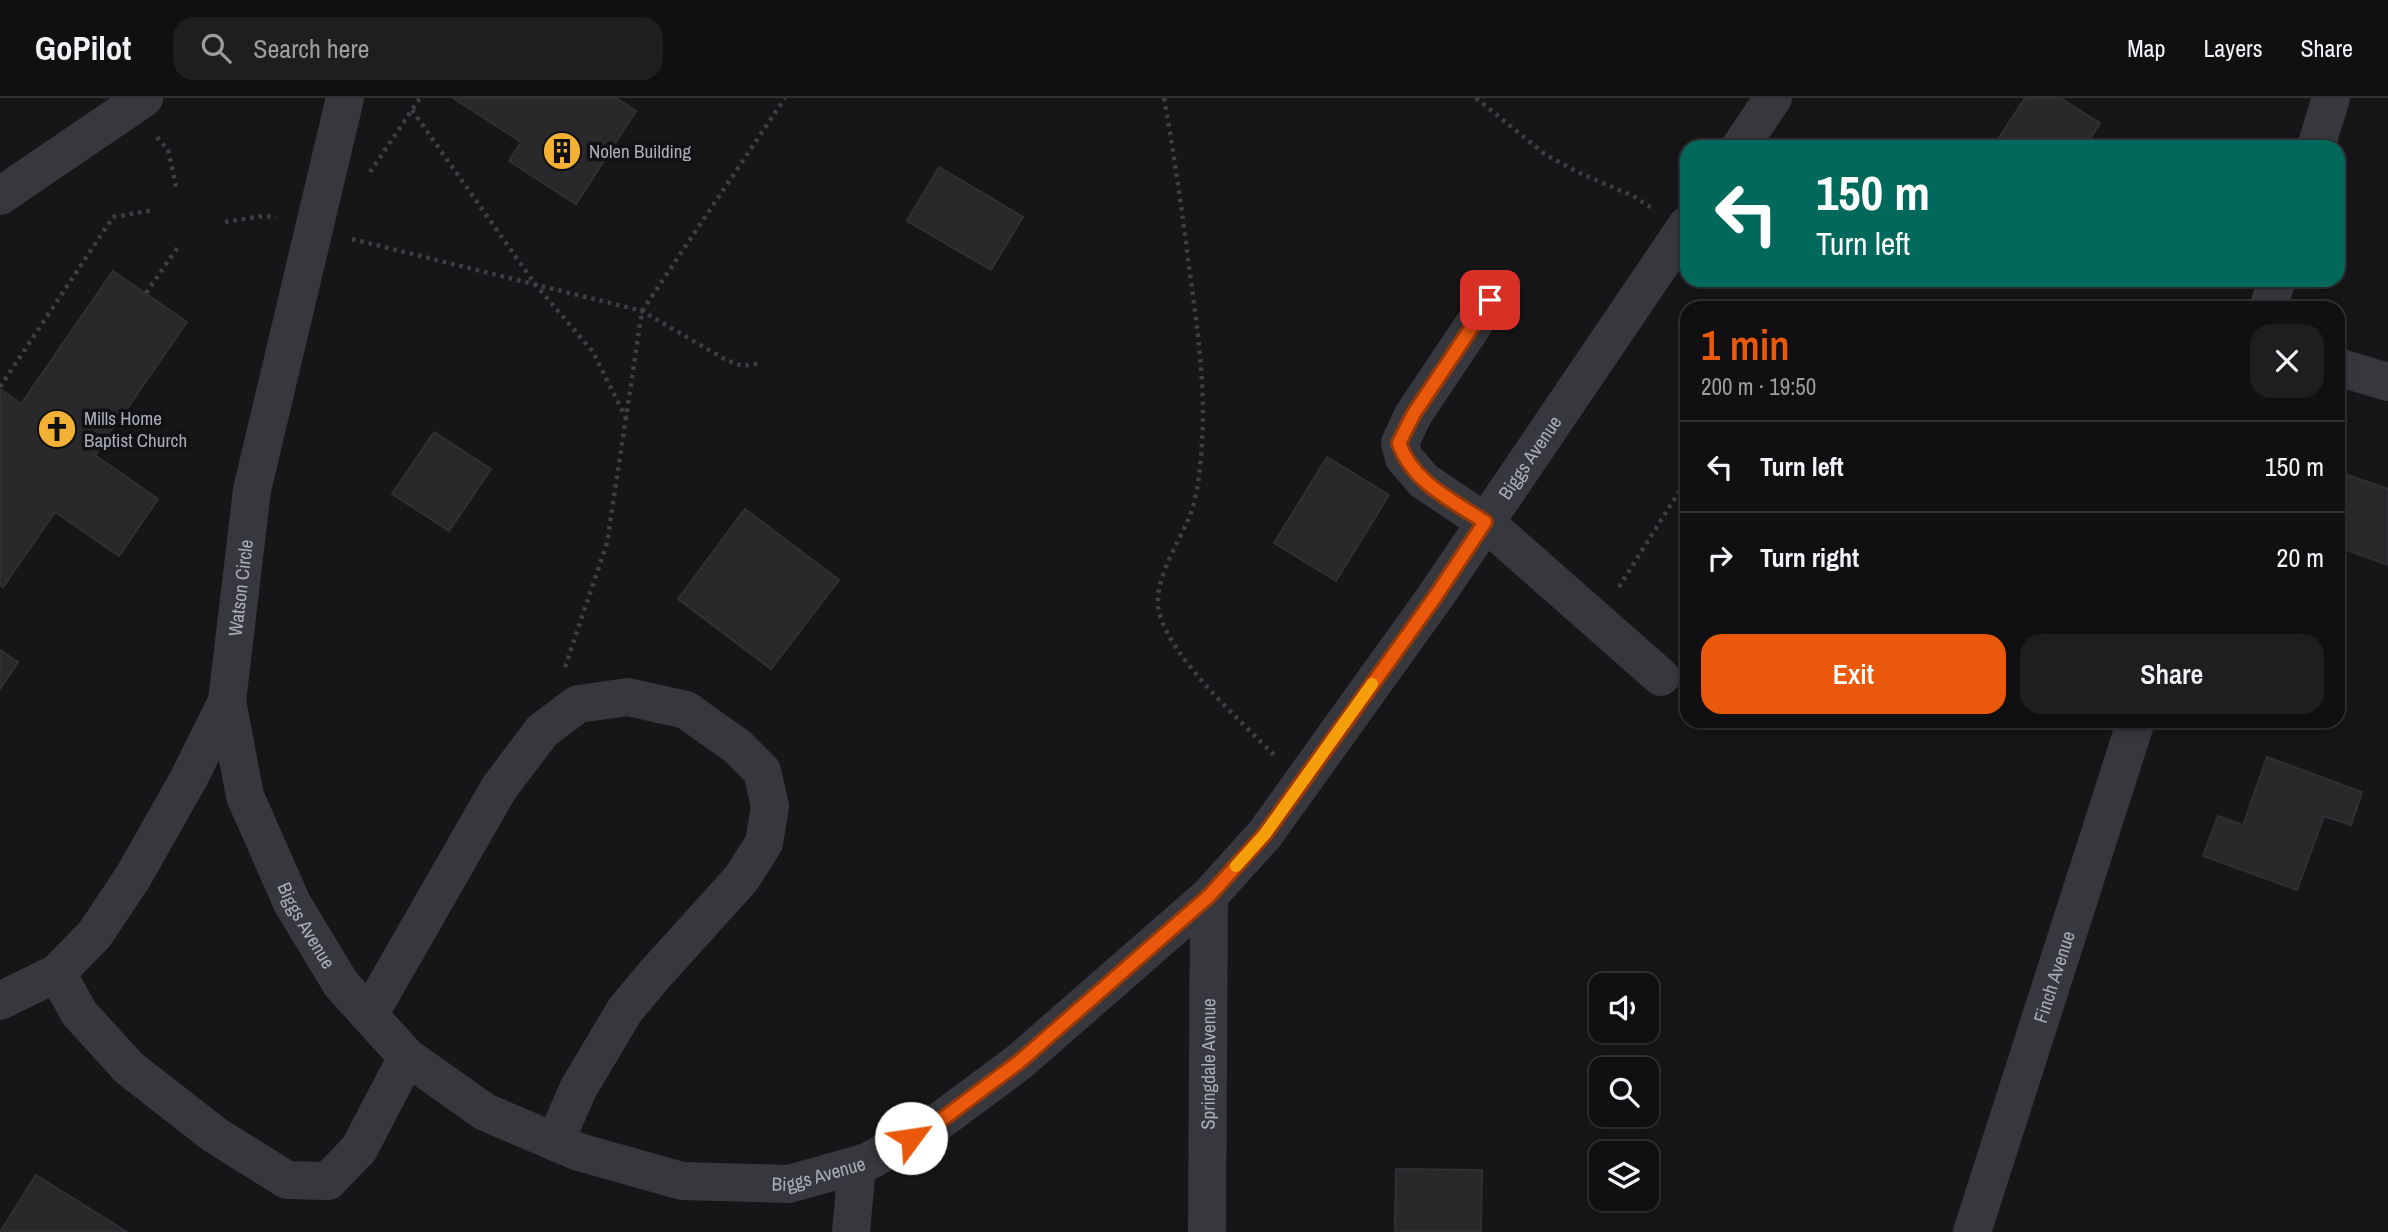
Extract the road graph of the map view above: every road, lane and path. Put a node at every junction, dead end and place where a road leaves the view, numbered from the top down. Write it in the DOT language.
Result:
graph roads {
  1 [pos="144,98"];
  2 [pos="345,98"];
  3 [pos="785,98"];
  4 [pos="1164,98"];
  5 [pos="1476,98"];
  6 [pos="1773,98"];
  7 [pos="2331,98"];
  8 [pos="412,110"];
  9 [pos="1745,140"];
  10 [pos="2318,140"];
  11 [pos="0,196"];
  12 [pos="153,210"];
  13 [pos="225,222"];
  14 [pos="1680,223"];
  15 [pos="313,229"];
  16 [pos="1680,236"];
  17 [pos="178,247"];
  18 [pos="536,284"];
  19 [pos="146,293"];
  20 [pos="1490,300"];
  21 [pos="642,312"];
  22 [pos="762,363"];
  23 [pos="2345,369"];
  24 [pos="2388,382"];
  25 [pos="0,387"];
  26 [pos="626,419"];
  27 [pos="1680,490"];
  28 [pos="1485,522"];
  29 [pos="1599,621"];
  30 [pos="564,671"];
  31 [pos="1661,677"];
  32 [pos="227,701"];
  33 [pos="2134,728"];
  34 [pos="1302,782"];
  35 [pos="1209,896"];
  36 [pos="57,973"];
  37 [pos="0,1001"];
  38 [pos="369,1015"];
  39 [pos="407,1057"];
  40 [pos="555,1142"];
  41 [pos="857,1165"];
  42 [pos="850,1232"];
  43 [pos="1207,1232"];
  44 [pos="1972,1232"];
  1 -- 11 [label="street"];
  2 -- 15 [label="street, Watson Circle"];
  3 -- 21 [label="path"];
  4 -- 34 [label="path"];
  5 -- 14 [label="path"];
  6 -- 9 [label="street"];
  7 -- 10 [label="street"];
  8 -- 18 [label="path"];
  12 -- 25 [label="path"];
  13 -- 15 [label="path"];
  15 -- 18 [label="path"];
  15 -- 32 [label="street, Watson Circle"];
  16 -- 28 [label="street, Biggs Avenue"];
  17 -- 19 [label="path"];
  18 -- 21 [label="path"];
  18 -- 26 [label="path"];
  20 -- 28 [label="street"];
  21 -- 22 [label="path"];
  21 -- 26 [label="path"];
  23 -- 24 [label="street"];
  26 -- 30 [label="path"];
  27 -- 29 [label="path"];
  28 -- 29 [label="street"];
  28 -- 34 [label="street, Biggs Avenue"];
  29 -- 31 [label="street"];
  32 -- 36 [label="street, Watson Circle"];
  32 -- 38 [label="street, Biggs Avenue"];
  33 -- 44 [label="street, Finch Avenue"];
  34 -- 35 [label="street, Biggs Avenue"];
  35 -- 41 [label="street, Biggs Avenue"];
  35 -- 43 [label="street, Springdale Avenue"];
  36 -- 37 [label="street, Watson Circle"];
  36 -- 39 [label="street"];
  38 -- 39 [label="street, Biggs Avenue"];
  38 -- 40 [label="street"];
  39 -- 40 [label="street, Biggs Avenue"];
  40 -- 41 [label="street, Biggs Avenue"];
  41 -- 42 [label="street"];
}
